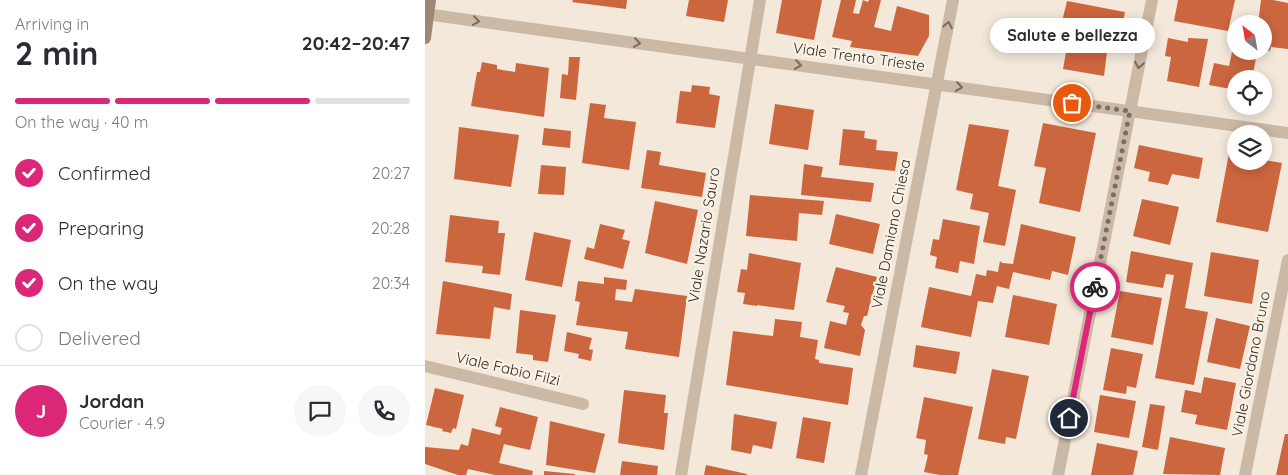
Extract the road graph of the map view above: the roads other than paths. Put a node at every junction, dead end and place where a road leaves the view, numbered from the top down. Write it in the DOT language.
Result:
graph roads {
  1 [pos="430,0"];
  2 [pos="760,0"];
  3 [pos="953,0"];
  4 [pos="1152,0"];
  5 [pos="427,14"];
  6 [pos="425,38"];
  7 [pos="750,58"];
  8 [pos="936,84"];
  9 [pos="1130,111"];
  10 [pos="1288,133"];
  11 [pos="1288,260"];
  12 [pos="425,366"];
  13 [pos="583,404"];
  14 [pos="681,475"];
  15 [pos="861,475"];
  16 [pos="1058,475"];
  17 [pos="1245,475"];
  1 -- 5 [label="street"];
  2 -- 7 [label="street, Viale Nazario Sauro"];
  8 -- 3 [label="street, Viale Damiano Chiesa, one-way"];
  4 -- 9 [label="street, one-way"];
  5 -- 6 [label="street"];
  5 -- 7 [label="street, Viale Trento Trieste, one-way"];
  7 -- 8 [label="street, Viale Trento Trieste, one-way"];
  7 -- 14 [label="street, Viale Nazario Sauro"];
  8 -- 9 [label="street, Viale Trento Trieste, one-way"];
  8 -- 15 [label="street, Viale Damiano Chiesa"];
  9 -- 10 [label="street, Viale Trento Trieste"];
  9 -- 16 [label="street"];
  11 -- 17 [label="street, Viale Giordano Bruno"];
  12 -- 13 [label="street, Viale Fabio Filzi"];
}
